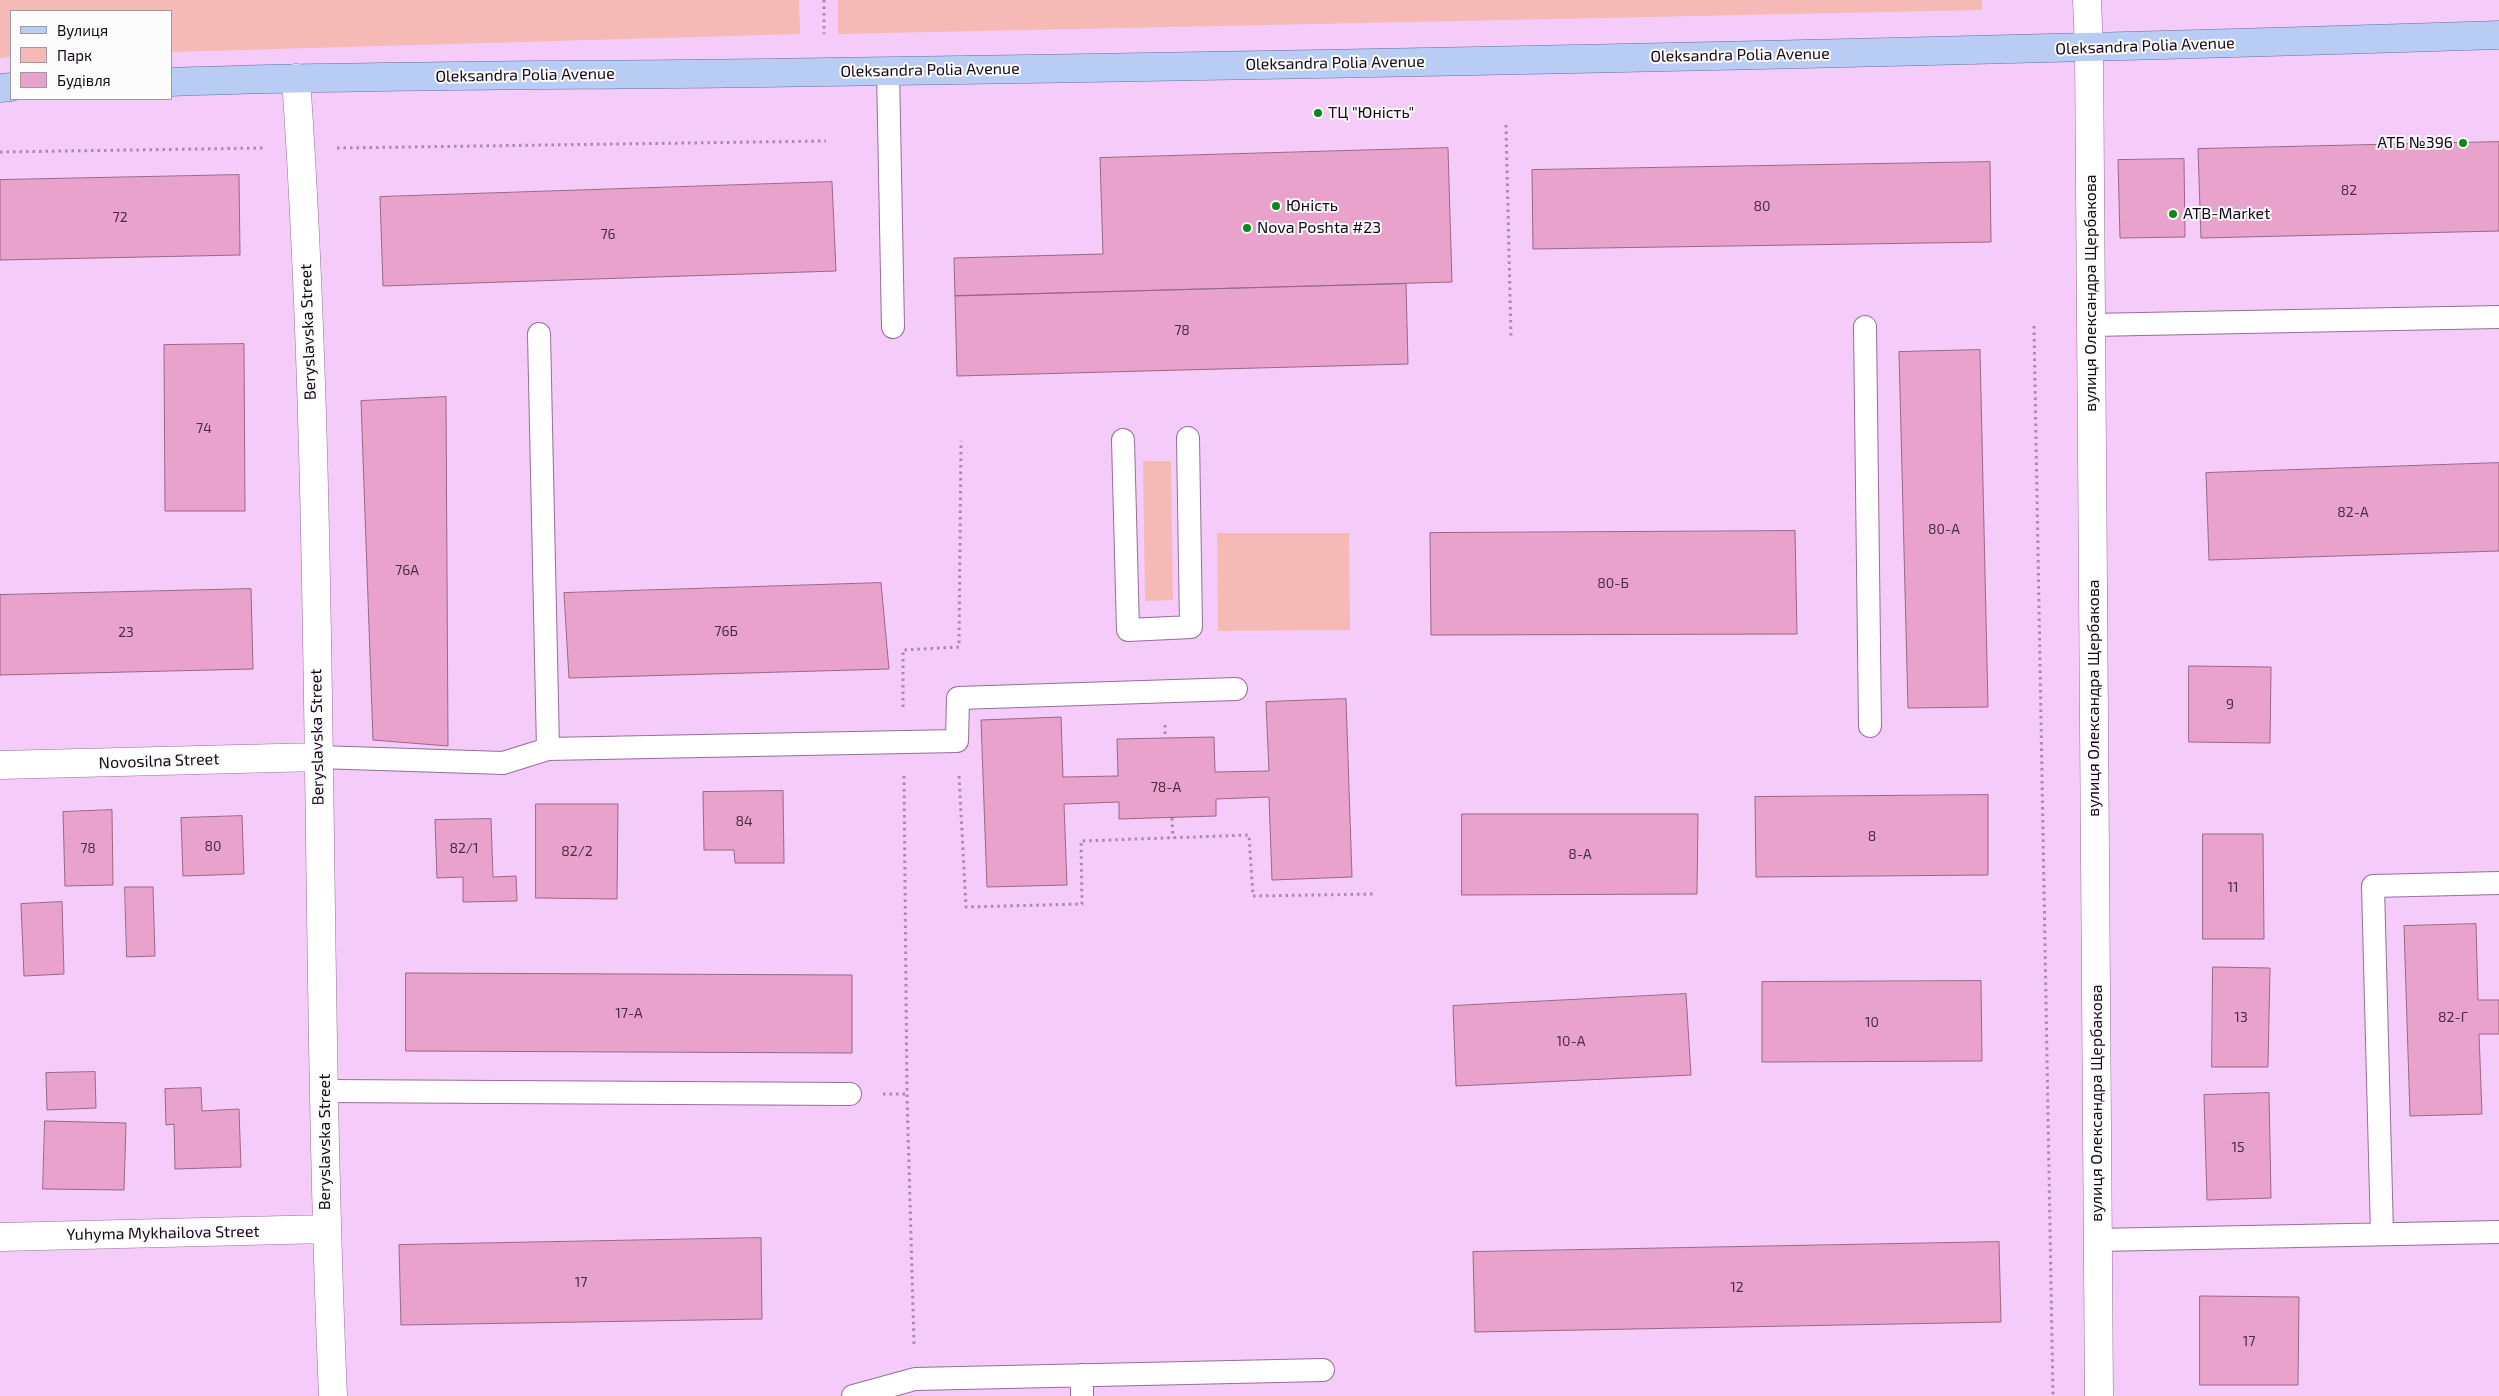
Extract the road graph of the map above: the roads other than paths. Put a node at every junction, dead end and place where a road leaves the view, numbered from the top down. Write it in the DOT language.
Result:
graph roads {
  1 [pos="2087,0"];
  2 [pos="2499,35"];
  3 [pos="2089,48"];
  4 [pos="888,71"];
  5 [pos="296,78"];
  6 [pos="172,82"];
  7 [pos="2499,317"];
  8 [pos="2091,325"];
  9 [pos="893,327"];
  10 [pos="1865,327"];
  11 [pos="539,334"];
  12 [pos="1188,438"];
  13 [pos="1123,440"];
  14 [pos="1236,689"];
  15 [pos="1870,726"];
  16 [pos="548,749"];
  17 [pos="318,757"];
  18 [pos="0,765"];
  19 [pos="2499,883"];
  20 [pos="325,1091"];
  21 [pos="850,1094"];
  22 [pos="326,1229"];
  23 [pos="2499,1232"];
  24 [pos="2382,1234"];
  25 [pos="0,1237"];
  26 [pos="2098,1240"];
  27 [pos="1324,1370"];
  28 [pos="1082,1386"];
  29 [pos="333,1396"];
  30 [pos="853,1396"];
  31 [pos="2099,1396"];
  1 -- 3 [label="street, вулиця Олександра Щербакова"];
  2 -- 3 [label="main road, Oleksandra Polia Avenue"];
  3 -- 4 [label="main road, Oleksandra Polia Avenue"];
  3 -- 8 [label="street, вулиця Олександра Щербакова"];
  4 -- 5 [label="main road, Oleksandra Polia Avenue"];
  4 -- 9 [label="lane"];
  5 -- 6 [label="main road, Oleksandra Polia Avenue"];
  5 -- 17 [label="street, Beryslavska Street"];
  7 -- 8 [label="lane"];
  8 -- 26 [label="street, вулиця Олександра Щербакова"];
  10 -- 15 [label="lane"];
  11 -- 16 [label="lane"];
  12 -- 13 [label="lane"];
  14 -- 16 [label="lane"];
  16 -- 17 [label="lane"];
  17 -- 18 [label="street, Novosilna Street"];
  17 -- 20 [label="street, Beryslavska Street"];
  19 -- 24 [label="lane"];
  20 -- 21 [label="lane"];
  20 -- 22 [label="street, Beryslavska Street"];
  22 -- 25 [label="street, Yuhyma Mykhailova Street"];
  22 -- 29 [label="street, Beryslavska Street"];
  23 -- 24 [label="lane"];
  24 -- 26 [label="lane"];
  26 -- 31 [label="street, вулиця Олександра Щербакова"];
  27 -- 28 [label="lane"];
  28 -- 30 [label="lane"];
}
